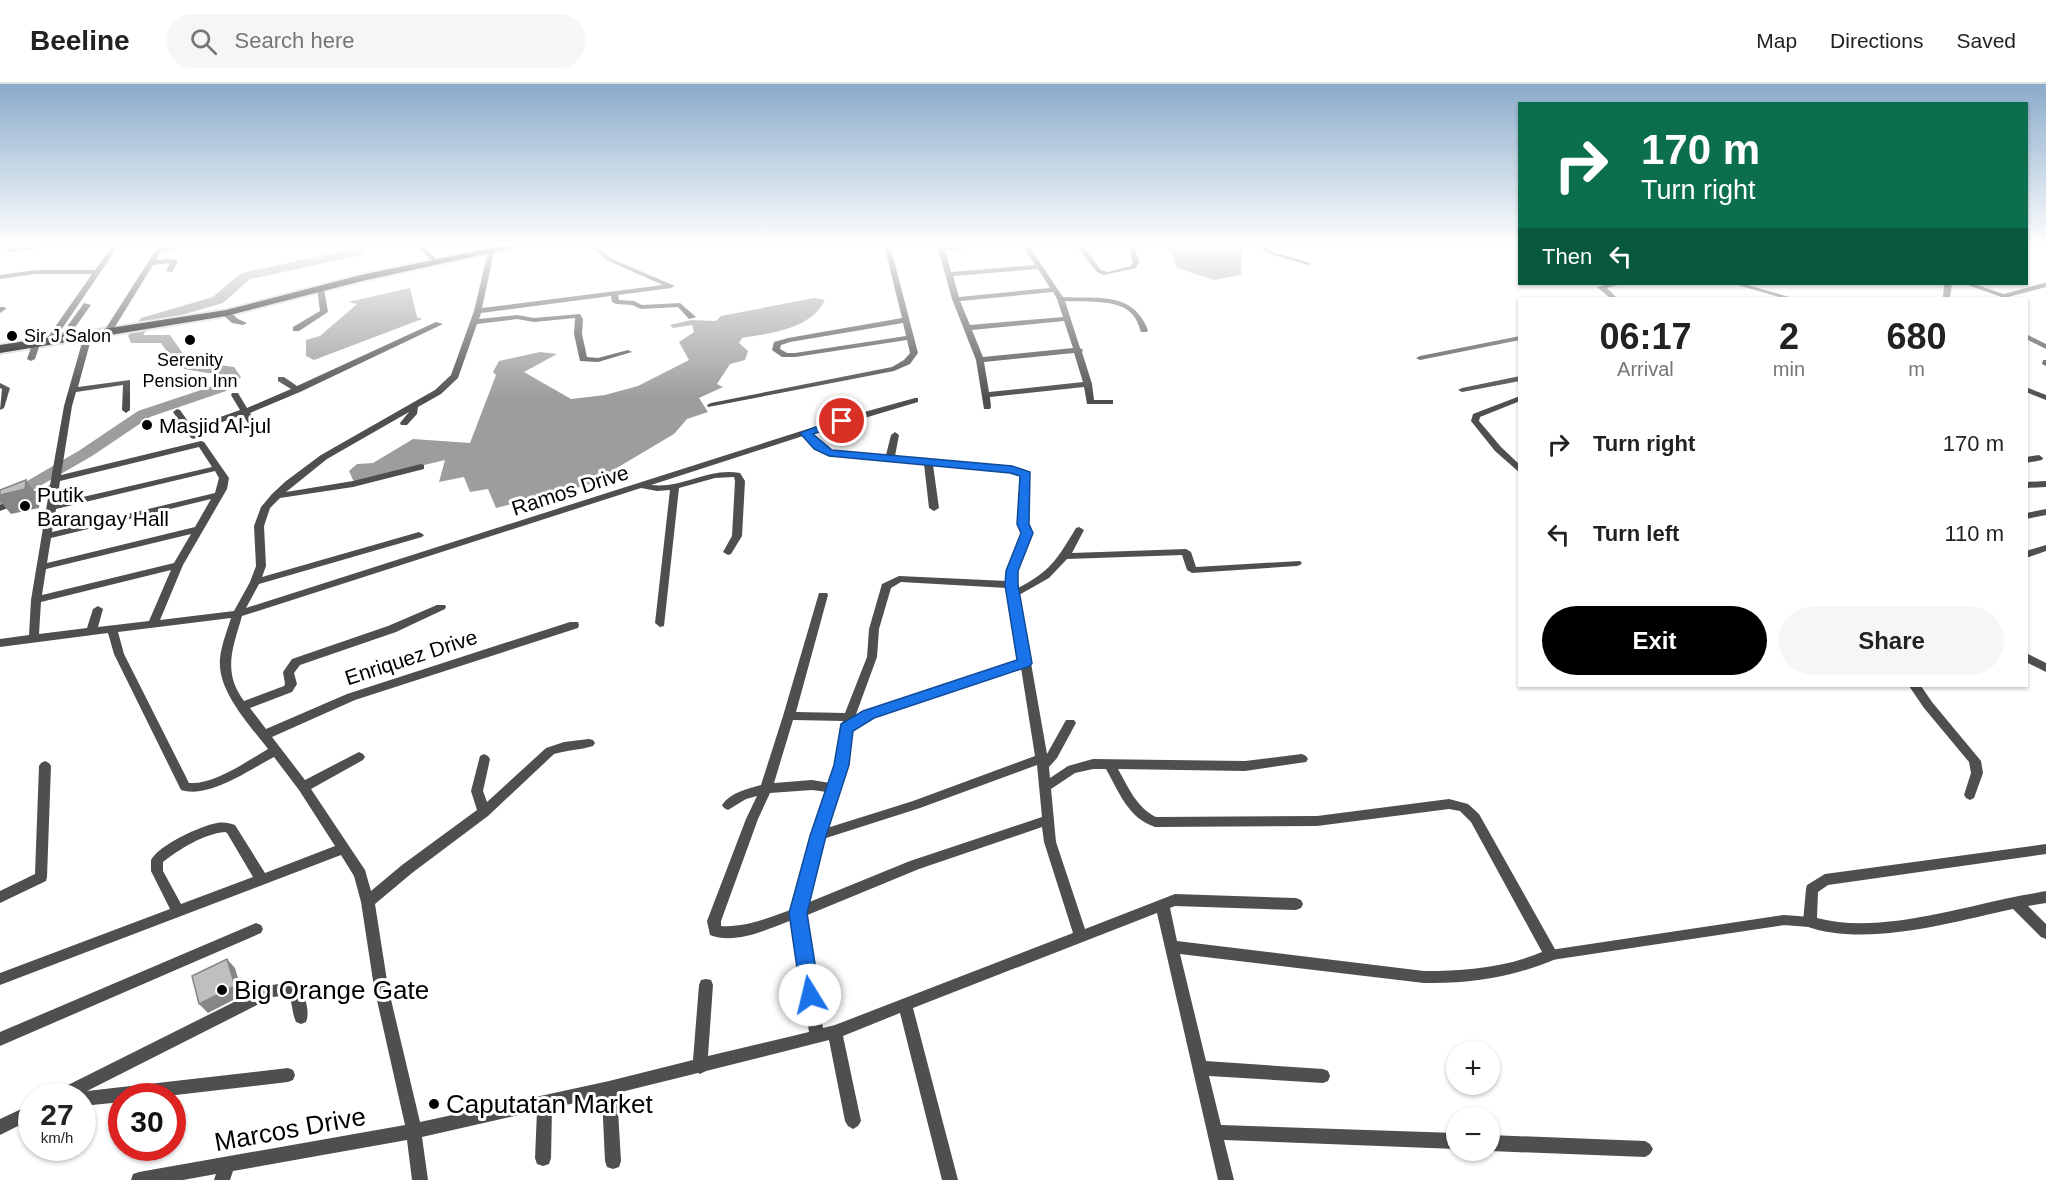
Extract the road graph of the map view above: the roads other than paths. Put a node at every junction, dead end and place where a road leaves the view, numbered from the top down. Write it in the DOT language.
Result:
graph roads {
  1 [pos="81,296"];
  2 [pos="130,296"];
  3 [pos="278,296"];
  4 [pos="292,296"];
  5 [pos="321,296"];
  6 [pos="482,296"];
  7 [pos="597,296"];
  8 [pos="615,296"];
  9 [pos="900,296"];
  10 [pos="988,296"];
  11 [pos="1059,296"];
  12 [pos="956,299"];
  13 [pos="1061,299"];
  14 [pos="87,305"];
  15 [pos="478,311"];
  16 [pos="226,313"];
  17 [pos="692,317"];
  18 [pos="1067,319"];
  19 [pos="906,320"];
  20 [pos="160,322"];
  21 [pos="474,322"];
  22 [pos="243,323"];
  23 [pos="439,324"];
  24 [pos="130,327"];
  25 [pos="110,328"];
  26 [pos="967,328"];
  27 [pos="296,329"];
  28 [pos="1144,330"];
  29 [pos="88,334"];
  30 [pos="65,335"];
  31 [pos="911,337"];
  32 [pos="2028,337"];
  33 [pos="52,338"];
  34 [pos="1518,338"];
  35 [pos="36,344"];
  36 [pos="2046,346"];
  37 [pos="0,348"];
  38 [pos="359,348"];
  39 [pos="1079,350"];
  40 [pos="628,352"];
  41 [pos="371,355"];
  42 [pos="1420,358"];
  43 [pos="31,359"];
  44 [pos="980,360"];
  45 [pos="325,365"];
  46 [pos="339,371"];
  47 [pos="1518,378"];
  48 [pos="281,379"];
  49 [pos="1088,384"];
  50 [pos="0,386"];
  51 [pos="2028,389"];
  52 [pos="72,390"];
  53 [pos="297,390"];
  54 [pos="1462,390"];
  55 [pos="235,395"];
  56 [pos="985,395"];
  57 [pos="2046,398"];
  58 [pos="1518,399"];
  59 [pos="915,400"];
  60 [pos="1110,402"];
  61 [pos="711,405"];
  62 [pos="414,406"];
  63 [pos="0,407"];
  64 [pos="987,407"];
  65 [pos="126,410"];
  66 [pos="245,411"];
  67 [pos="177,412"];
  68 [pos="252,423"];
  69 [pos="404,423"];
  70 [pos="190,430"];
  71 [pos="805,433"];
  72 [pos="895,435"];
  73 [pos="201,444"];
  74 [pos="890,458"];
  75 [pos="2039,458"];
  76 [pos="2028,460"];
  77 [pos="928,462"];
  78 [pos="421,467"];
  79 [pos="218,468"];
  80 [pos="1518,468"];
  81 [pos="58,475"];
  82 [pos="2046,484"];
  83 [pos="2028,485"];
  84 [pos="642,486"];
  85 [pos="675,487"];
  86 [pos="218,495"];
  87 [pos="275,496"];
  88 [pos="52,507"];
  89 [pos="0,508"];
  90 [pos="934,508"];
  91 [pos="2045,514"];
  92 [pos="2028,516"];
  93 [pos="199,529"];
  94 [pos="1079,530"];
  95 [pos="419,535"];
  96 [pos="47,536"];
  97 [pos="2046,549"];
  98 [pos="728,552"];
  99 [pos="2028,554"];
  100 [pos="1065,556"];
  101 [pos="1298,563"];
  102 [pos="178,565"];
  103 [pos="42,567"];
  104 [pos="255,582"];
  105 [pos="1012,590"];
  106 [pos="823,595"];
  107 [pos="36,600"];
  108 [pos="441,607"];
  109 [pos="98,609"];
  110 [pos="237,614"];
  111 [pos="660,623"];
  112 [pos="152,625"];
  113 [pos="574,626"];
  114 [pos="112,630"];
  115 [pos="91,632"];
  116 [pos="34,638"];
  117 [pos="0,643"];
  118 [pos="2028,658"];
  119 [pos="1025,663"];
  120 [pos="2046,668"];
  121 [pos="1917,687"];
  122 [pos="242,706"];
  123 [pos="789,716"];
  124 [pos="848,723"];
  125 [pos="1070,723"];
  126 [pos="264,735"];
  127 [pos="589,743"];
  128 [pos="275,751"];
  129 [pos="359,757"];
  130 [pos="484,759"];
  131 [pos="1302,759"];
  132 [pos="1042,762"];
  133 [pos="1110,765"];
  134 [pos="45,766"];
  135 [pos="303,787"];
  136 [pos="1046,787"];
  137 [pos="766,788"];
  138 [pos="835,788"];
  139 [pos="1970,795"];
  140 [pos="728,805"];
  141 [pos="484,812"];
  142 [pos="1047,820"];
  143 [pos="818,836"];
  144 [pos="342,849"];
  145 [pos="2046,849"];
  146 [pos="262,880"];
  147 [pos="0,897"];
  148 [pos="2046,897"];
  149 [pos="368,902"];
  150 [pos="2014,902"];
  151 [pos="1162,904"];
  152 [pos="1296,904"];
  153 [pos="178,912"];
  154 [pos="798,913"];
  155 [pos="1810,922"];
  156 [pos="256,929"];
  157 [pos="2046,933"];
  158 [pos="1081,937"];
  159 [pos="1173,947"];
  160 [pos="1551,955"];
  161 [pos="0,979"];
  162 [pos="706,985"];
  163 [pos="905,1006"];
  164 [pos="301,1017"];
  165 [pos="835,1032"];
  166 [pos="817,1036"];
  167 [pos="0,1039"];
  168 [pos="700,1067"];
  169 [pos="1201,1068"];
  170 [pos="288,1075"];
  171 [pos="1323,1076"];
  172 [pos="86,1083"];
  173 [pos="609,1088"];
  174 [pos="96,1097"];
  175 [pos="545,1102"];
  176 [pos="18,1118"];
  177 [pos="853,1121"];
  178 [pos="0,1127"];
  179 [pos="414,1131"];
  180 [pos="1216,1132"];
  181 [pos="1446,1142"];
  182 [pos="1500,1143"];
  183 [pos="1645,1149"];
  184 [pos="543,1158"];
  185 [pos="613,1161"];
  186 [pos="228,1164"];
  187 [pos="139,1180"];
  188 [pos="222,1180"];
  189 [pos="420,1180"];
  190 [pos="950,1180"];
  191 [pos="1226,1180"];
  1 -- 33 [label="street"];
  2 -- 25 [label="street"];
  3 -- 20 [label="highway"];
  4 -- 16 [label="highway"];
  5 -- 27 [label="street"];
  6 -- 15 [label="street"];
  7 -- 15 [label="street"];
  8 -- 17 [label="street"];
  9 -- 19 [label="street"];
  10 -- 12 [label="street"];
  11 -- 13 [label="street"];
  12 -- 26 [label="street"];
  13 -- 18 [label="street"];
  13 -- 28 [label="street"];
  14 -- 30 [label="street"];
  15 -- 21 [label="street"];
  16 -- 20 [label="highway"];
  16 -- 22 [label="street"];
  18 -- 26 [label="street"];
  18 -- 39 [label="street"];
  19 -- 31 [label="street"];
  19 -- 31 [label="street"];
  20 -- 24 [label="highway"];
  21 -- 40 [label="street"];
  21 -- 62 [label="street"];
  23 -- 41 [label="street"];
  24 -- 25 [label="highway"];
  24 -- 29 [label="highway"];
  25 -- 29 [label="highway"];
  26 -- 44 [label="street"];
  29 -- 30 [label="highway"];
  29 -- 35 [label="highway"];
  29 -- 52 [label="street"];
  30 -- 33 [label="highway"];
  31 -- 61 [label="street"];
  32 -- 36 [label="street"];
  33 -- 37 [label="highway"];
  34 -- 42 [label="street"];
  35 -- 37 [label="highway"];
  35 -- 43 [label="street"];
  38 -- 41 [label="street"];
  39 -- 44 [label="street"];
  39 -- 49 [label="street"];
  41 -- 46 [label="street"];
  44 -- 56 [label="street"];
  45 -- 46 [label="street"];
  46 -- 53 [label="street"];
  47 -- 54 [label="street"];
  48 -- 53 [label="street"];
  49 -- 56 [label="street"];
  49 -- 60 [label="street"];
  50 -- 63 [label="street"];
  51 -- 57 [label="street"];
  52 -- 65 [label="street"];
  52 -- 81 [label="street"];
  53 -- 66 [label="street"];
  55 -- 66 [label="street"];
  56 -- 64 [label="street"];
  58 -- 80 [label="street"];
  59 -- 71 [label="street, Ramos Drive"];
  62 -- 69 [label="street"];
  62 -- 87 [label="street"];
  66 -- 68 [label="street"];
  66 -- 70 [label="street"];
  67 -- 70 [label="street"];
  70 -- 73 [label="street"];
  71 -- 74 [label="street"];
  71 -- 84 [label="street, Ramos Drive"];
  72 -- 74 [label="street"];
  73 -- 79 [label="street"];
  73 -- 81 [label="street"];
  74 -- 77 [label="street"];
  75 -- 76 [label="street"];
  77 -- 90 [label="street"];
  77 -- 105 [label="street"];
  78 -- 87 [label="street"];
  79 -- 86 [label="street"];
  79 -- 88 [label="street"];
  81 -- 88 [label="street"];
  81 -- 89 [label="street"];
  82 -- 83 [label="street"];
  84 -- 85 [label="street"];
  84 -- 110 [label="street, Ramos Drive"];
  85 -- 98 [label="street"];
  85 -- 111 [label="street"];
  86 -- 93 [label="street"];
  86 -- 96 [label="street"];
  87 -- 104 [label="street"];
  88 -- 96 [label="street"];
  91 -- 92 [label="street"];
  93 -- 102 [label="street"];
  93 -- 103 [label="street"];
  94 -- 100 [label="street"];
  95 -- 104 [label="street"];
  96 -- 103 [label="street"];
  97 -- 99 [label="street"];
  100 -- 101 [label="street"];
  100 -- 105 [label="street"];
  102 -- 107 [label="street"];
  102 -- 112 [label="street"];
  103 -- 107 [label="street"];
  104 -- 110 [label="street"];
  105 -- 119 [label="street"];
  105 -- 124 [label="street"];
  106 -- 123 [label="street"];
  107 -- 116 [label="street"];
  108 -- 122 [label="street"];
  109 -- 115 [label="street"];
  110 -- 112 [label="street, Ramos Drive"];
  110 -- 122 [label="street"];
  112 -- 114 [label="street, Ramos Drive"];
  113 -- 126 [label="street, Enriquez Drive"];
  114 -- 115 [label="street, Ramos Drive"];
  114 -- 128 [label="street"];
  115 -- 116 [label="street, Ramos Drive"];
  116 -- 117 [label="street, Ramos Drive"];
  118 -- 120 [label="street"];
  119 -- 124 [label="street"];
  119 -- 132 [label="street"];
  121 -- 139 [label="street"];
  122 -- 126 [label="street"];
  123 -- 124 [label="street"];
  123 -- 137 [label="street"];
  124 -- 138 [label="street"];
  125 -- 132 [label="street"];
  126 -- 128 [label="street"];
  127 -- 141 [label="street"];
  128 -- 135 [label="street"];
  129 -- 135 [label="street"];
  130 -- 141 [label="street"];
  131 -- 133 [label="street"];
  132 -- 136 [label="street"];
  132 -- 143 [label="street"];
  133 -- 136 [label="street"];
  133 -- 160 [label="street"];
  134 -- 147 [label="street"];
  135 -- 144 [label="street"];
  136 -- 142 [label="street"];
  137 -- 138 [label="street"];
  137 -- 140 [label="street"];
  137 -- 154 [label="street"];
  138 -- 143 [label="street"];
  141 -- 149 [label="street"];
  142 -- 154 [label="street"];
  142 -- 158 [label="street"];
  143 -- 154 [label="street"];
  144 -- 146 [label="street"];
  144 -- 149 [label="street"];
  145 -- 155 [label="street"];
  146 -- 153 [label="street"];
  146 -- 153 [label="street"];
  148 -- 150 [label="street"];
  149 -- 179 [label="street"];
  150 -- 155 [label="street"];
  150 -- 157 [label="street"];
  151 -- 152 [label="street, Marcos Drive"];
  151 -- 158 [label="street, Marcos Drive"];
  151 -- 159 [label="street"];
  153 -- 161 [label="street"];
  154 -- 166 [label="street"];
  155 -- 160 [label="street"];
  156 -- 167 [label="street"];
  158 -- 163 [label="street, Marcos Drive"];
  159 -- 160 [label="street"];
  159 -- 169 [label="street"];
  162 -- 168 [label="street"];
  163 -- 165 [label="street, Marcos Drive"];
  163 -- 190 [label="street"];
  164 -- 172 [label="street"];
  165 -- 166 [label="street, Marcos Drive"];
  165 -- 177 [label="street"];
  166 -- 168 [label="street, Marcos Drive"];
  168 -- 173 [label="street, Marcos Drive"];
  169 -- 171 [label="street"];
  169 -- 180 [label="street"];
  170 -- 174 [label="street"];
  173 -- 175 [label="street, Marcos Drive"];
  173 -- 185 [label="street"];
  175 -- 179 [label="street, Marcos Drive"];
  175 -- 184 [label="street"];
  176 -- 178 [label="street"];
  179 -- 186 [label="street, Marcos Drive"];
  179 -- 189 [label="street"];
  180 -- 181 [label="street"];
  180 -- 191 [label="street"];
  182 -- 183 [label="street"];
  186 -- 187 [label="street, Marcos Drive"];
  186 -- 188 [label="street"];
}
